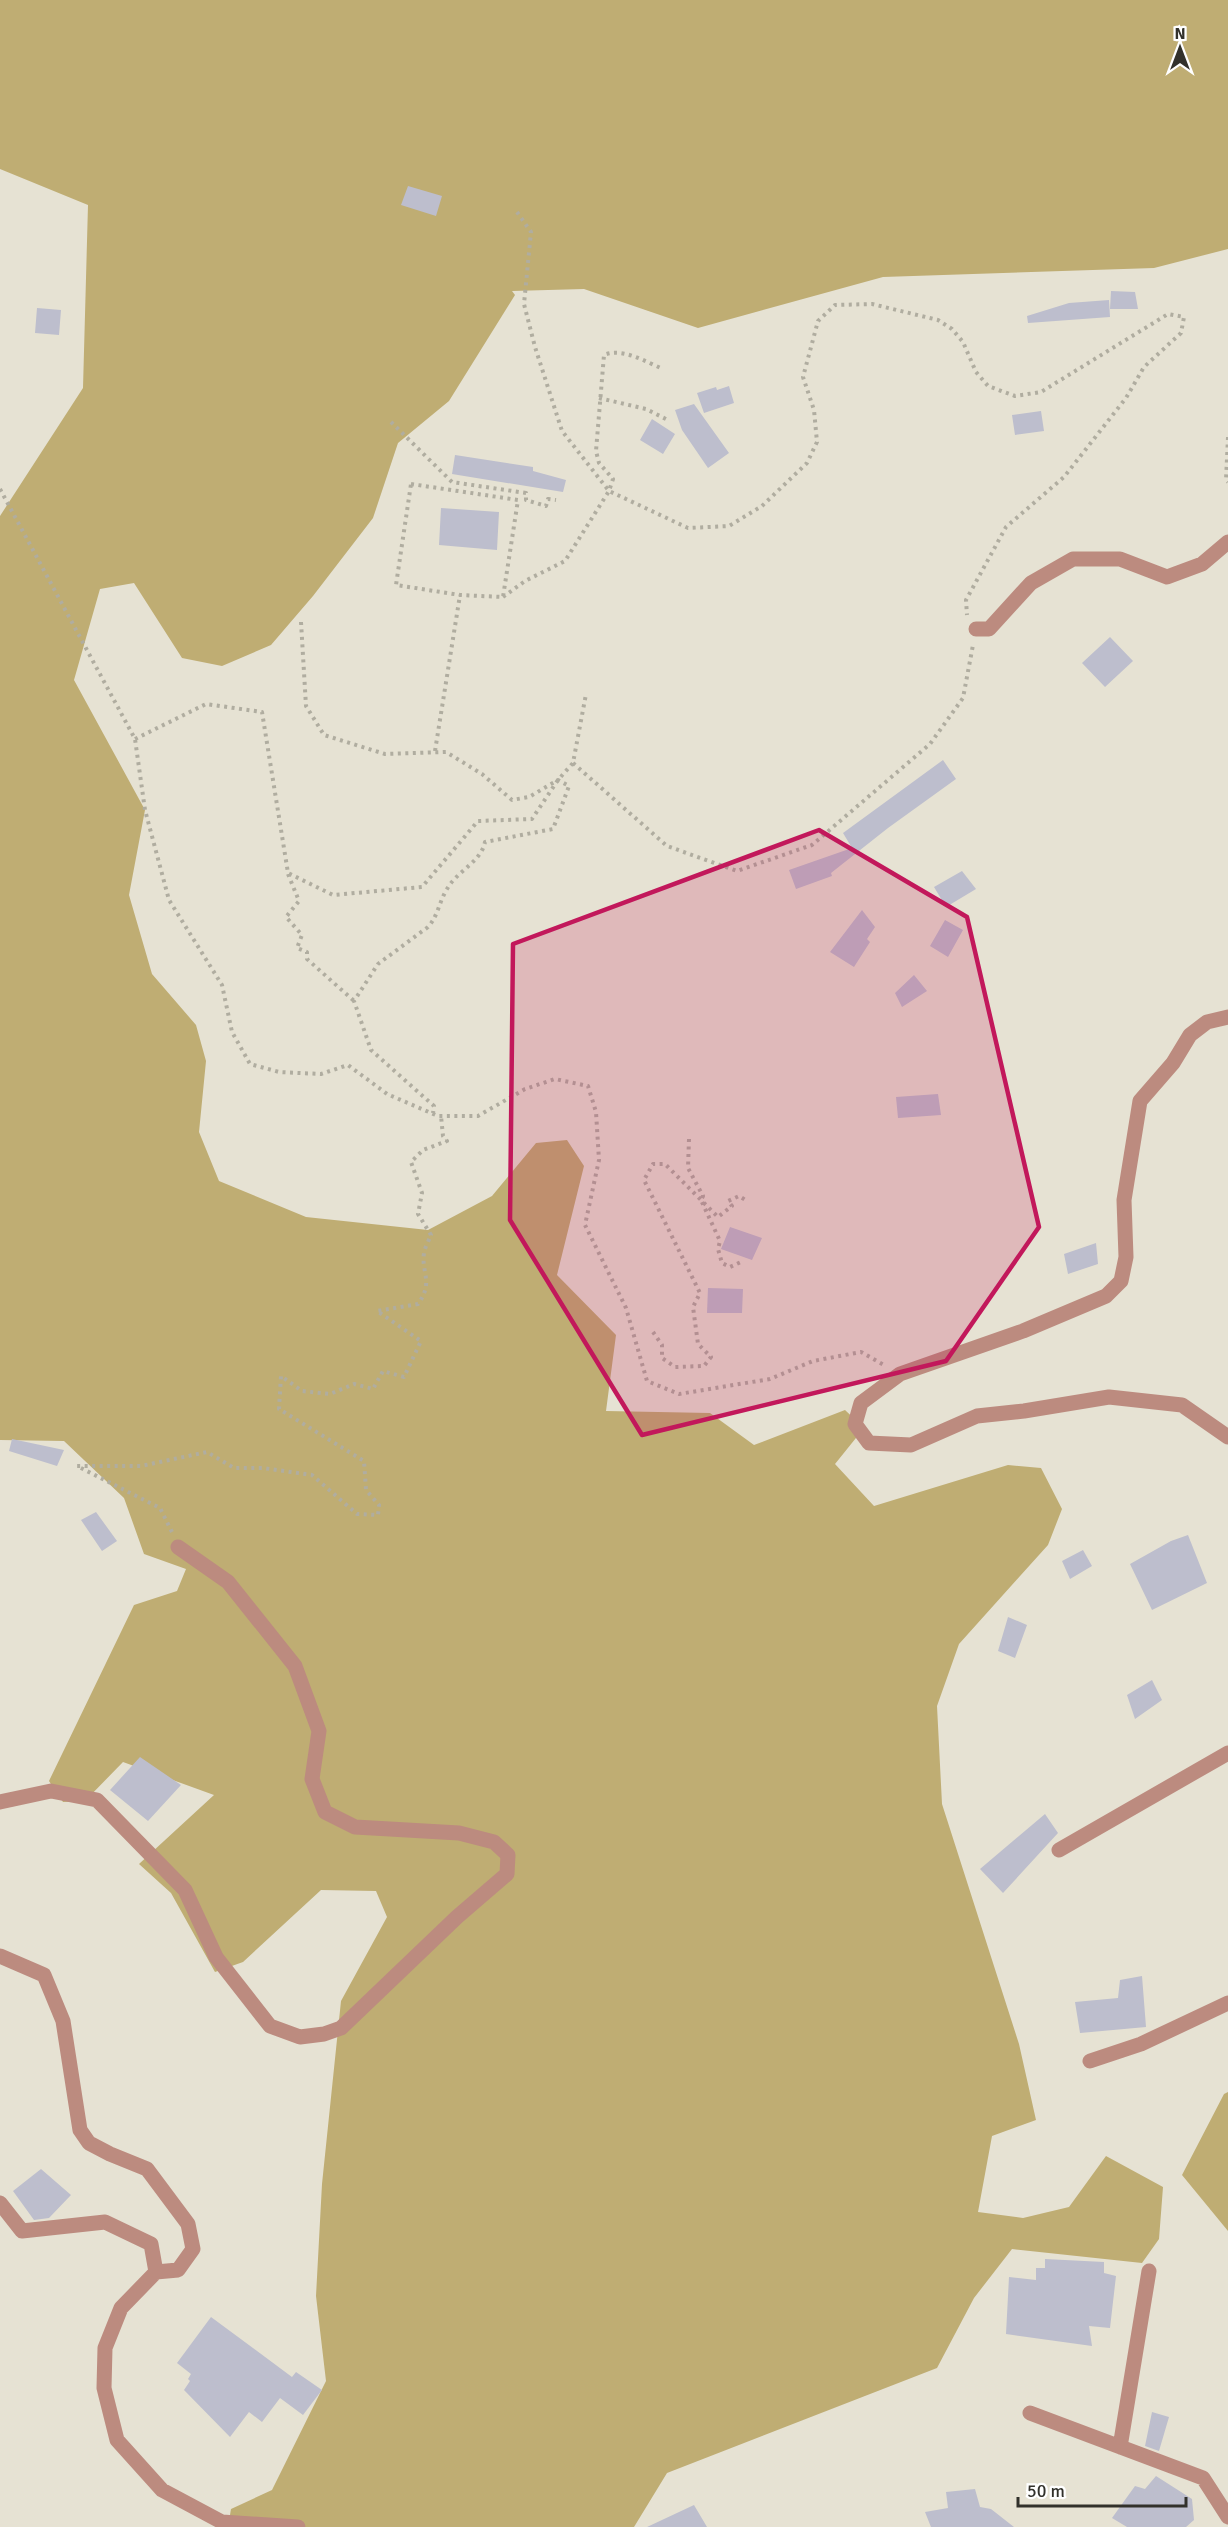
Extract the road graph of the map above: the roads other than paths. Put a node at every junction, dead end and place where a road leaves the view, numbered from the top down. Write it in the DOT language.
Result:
graph roads {
  1 [pos="1228,542"];
  2 [pos="976,629"];
  3 [pos="1228,1017"];
  4 [pos="1228,1437"];
  5 [pos="178,1547"];
  6 [pos="1228,1753"];
  7 [pos="0,1802"];
  8 [pos="1059,1851"];
  9 [pos="0,1956"];
  10 [pos="1228,2002"];
  11 [pos="1090,2061"];
  12 [pos="0,2203"];
  13 [pos="1149,2271"];
  14 [pos="156,2272"];
  15 [pos="1030,2413"];
  16 [pos="1120,2447"];
  17 [pos="1228,2517"];
  18 [pos="298,2527"];
  1 -- 2 [label="street"];
  3 -- 4 [label="street"];
  5 -- 7 [label="street"];
  6 -- 8 [label="street"];
  9 -- 14 [label="street"];
  10 -- 11 [label="street"];
  12 -- 14 [label="street"];
  13 -- 16 [label="street"];
  14 -- 18 [label="street"];
  15 -- 16 [label="street"];
  16 -- 17 [label="street"];
}
